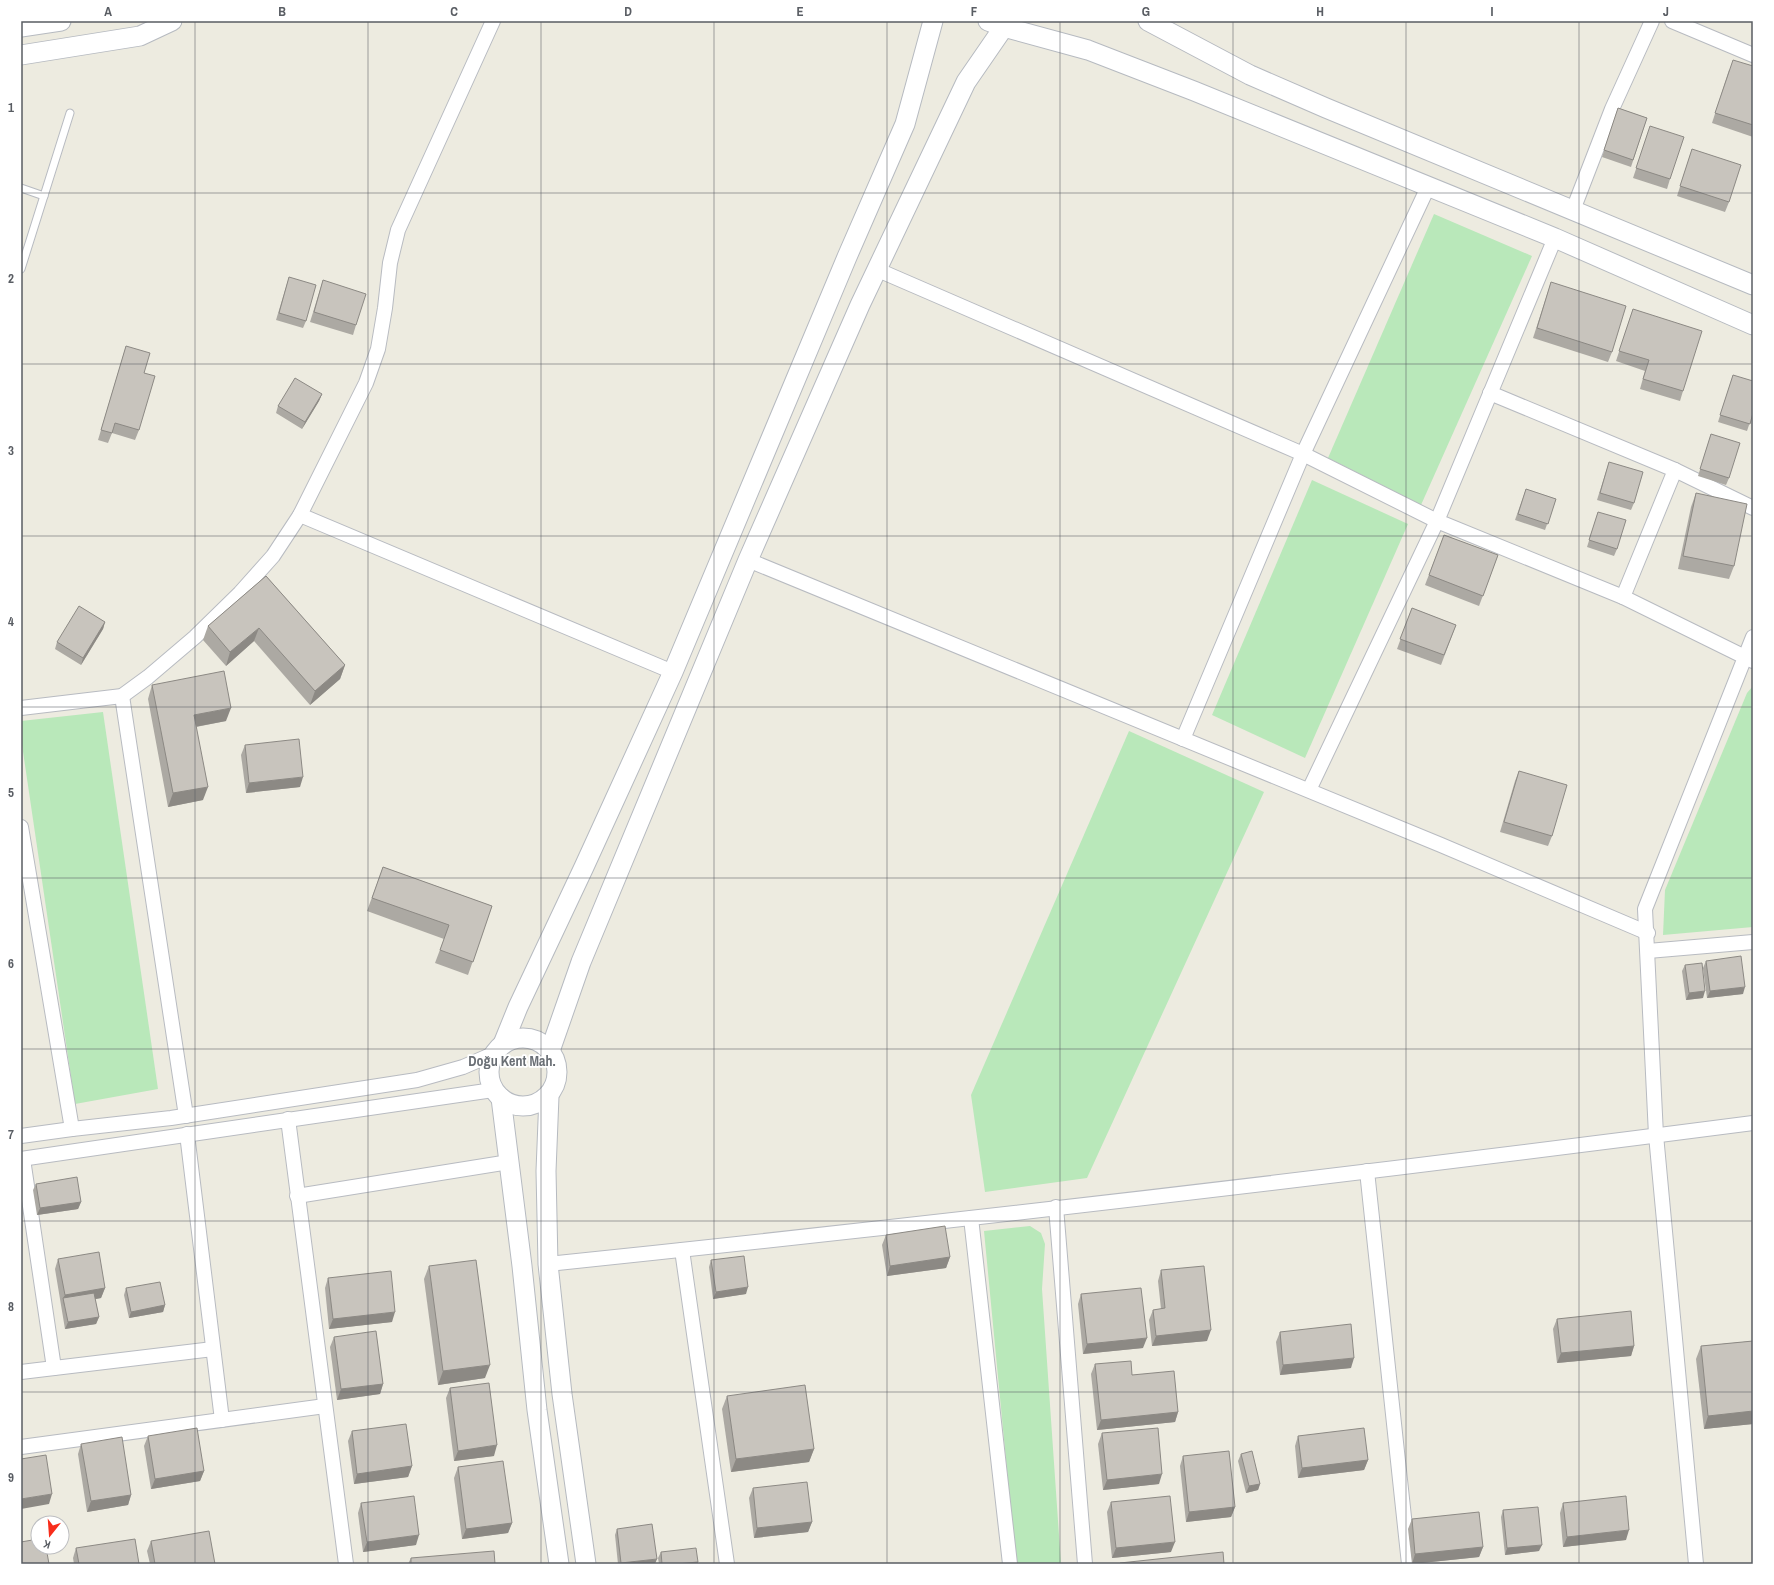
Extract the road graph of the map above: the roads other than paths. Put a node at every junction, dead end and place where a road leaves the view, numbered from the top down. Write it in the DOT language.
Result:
graph roads {
  1 [pos="61,21"];
  2 [pos="172,21"];
  3 [pos="492,21"];
  4 [pos="932,21"];
  5 [pos="1148,21"];
  6 [pos="1652,21"];
  7 [pos="1672,21"];
  8 [pos="1000,23"];
  9 [pos="21,27"];
  10 [pos="21,55"];
  11 [pos="1753,55"];
  12 [pos="70,113"];
  13 [pos="1428,187"];
  14 [pos="21,188"];
  15 [pos="44,196"];
  16 [pos="1573,210"];
  17 [pos="1555,238"];
  18 [pos="21,269"];
  19 [pos="878,270"];
  20 [pos="1753,285"];
  21 [pos="1753,325"];
  22 [pos="1490,393"];
  23 [pos="1303,454"];
  24 [pos="1675,470"];
  25 [pos="1753,508"];
  26 [pos="300,515"];
  27 [pos="1437,521"];
  28 [pos="748,560"];
  29 [pos="1623,597"];
  30 [pos="1753,637"];
  31 [pos="1748,659"];
  32 [pos="673,672"];
  33 [pos="122,696"];
  34 [pos="21,708"];
  35 [pos="1183,739"];
  36 [pos="1309,790"];
  37 [pos="21,827"];
  38 [pos="1648,933"];
  39 [pos="1753,942"];
  40 [pos="1648,951"];
  41 [pos="498,1049"];
  42 [pos="550,1051"];
  43 [pos="497,1094"];
  44 [pos="549,1096"];
  45 [pos="186,1116"];
  46 [pos="288,1119"];
  47 [pos="1753,1123"];
  48 [pos="72,1129"];
  49 [pos="186,1134"];
  50 [pos="1656,1135"];
  51 [pos="21,1136"];
  52 [pos="22,1159"];
  53 [pos="509,1162"];
  54 [pos="1367,1171"];
  55 [pos="297,1196"];
  56 [pos="1056,1207"];
  57 [pos="971,1218"];
  58 [pos="682,1250"];
  59 [pos="548,1264"];
  60 [pos="213,1349"];
  61 [pos="54,1368"];
  62 [pos="21,1372"];
  63 [pos="324,1406"];
  64 [pos="222,1420"];
  65 [pos="21,1447"];
  66 [pos="346,1564"];
  67 [pos="558,1564"];
  68 [pos="586,1564"];
  69 [pos="727,1564"];
  70 [pos="1010,1564"];
  71 [pos="1085,1564"];
  72 [pos="1408,1564"];
  73 [pos="1696,1564"];
  1 -- 9 [label="street"];
  2 -- 10 [label="street"];
  3 -- 26 [label="street"];
  4 -- 32 [label="street"];
  5 -- 16 [label="street"];
  6 -- 16 [label="street"];
  7 -- 11 [label="street"];
  8 -- 13 [label="street"];
  8 -- 19 [label="street"];
  12 -- 15 [label="lane"];
  13 -- 17 [label="street"];
  13 -- 23 [label="street"];
  14 -- 15 [label="lane"];
  15 -- 18 [label="lane"];
  16 -- 20 [label="street"];
  17 -- 21 [label="street"];
  17 -- 22 [label="street"];
  19 -- 23 [label="street"];
  19 -- 28 [label="street"];
  22 -- 24 [label="street"];
  22 -- 27 [label="street"];
  23 -- 27 [label="street"];
  23 -- 35 [label="street"];
  24 -- 25 [label="street"];
  24 -- 29 [label="street"];
  26 -- 32 [label="street"];
  26 -- 33 [label="street"];
  27 -- 29 [label="street"];
  27 -- 36 [label="street"];
  28 -- 35 [label="street"];
  28 -- 42 [label="street"];
  29 -- 31 [label="street"];
  30 -- 31 [label="street"];
  31 -- 38 [label="street"];
  32 -- 41 [label="street"];
  33 -- 34 [label="street"];
  33 -- 45 [label="street"];
  35 -- 36 [label="street"];
  36 -- 38 [label="street"];
  37 -- 48 [label="street"];
  38 -- 40 [label="street"];
  39 -- 40 [label="street"];
  40 -- 50 [label="street"];
  41 -- 42 [label="street"];
  41 -- 43 [label="street"];
  41 -- 45 [label="street"];
  42 -- 44 [label="street"];
  43 -- 44 [label="street"];
  43 -- 46 [label="street"];
  43 -- 53 [label="street"];
  44 -- 59 [label="street"];
  45 -- 48 [label="street"];
  46 -- 49 [label="street"];
  46 -- 55 [label="street"];
  47 -- 50 [label="street"];
  48 -- 51 [label="street"];
  49 -- 52 [label="street"];
  49 -- 60 [label="street"];
  50 -- 54 [label="street"];
  50 -- 73 [label="street"];
  52 -- 61 [label="street"];
  53 -- 55 [label="street"];
  53 -- 67 [label="street"];
  54 -- 56 [label="street"];
  54 -- 72 [label="street"];
  55 -- 63 [label="street"];
  56 -- 57 [label="street"];
  56 -- 71 [label="street"];
  57 -- 58 [label="street"];
  57 -- 70 [label="street"];
  58 -- 59 [label="street"];
  58 -- 69 [label="street"];
  59 -- 68 [label="street"];
  60 -- 61 [label="street"];
  60 -- 64 [label="street"];
  61 -- 62 [label="street"];
  63 -- 64 [label="street"];
  63 -- 66 [label="street"];
  64 -- 65 [label="street"];
}
